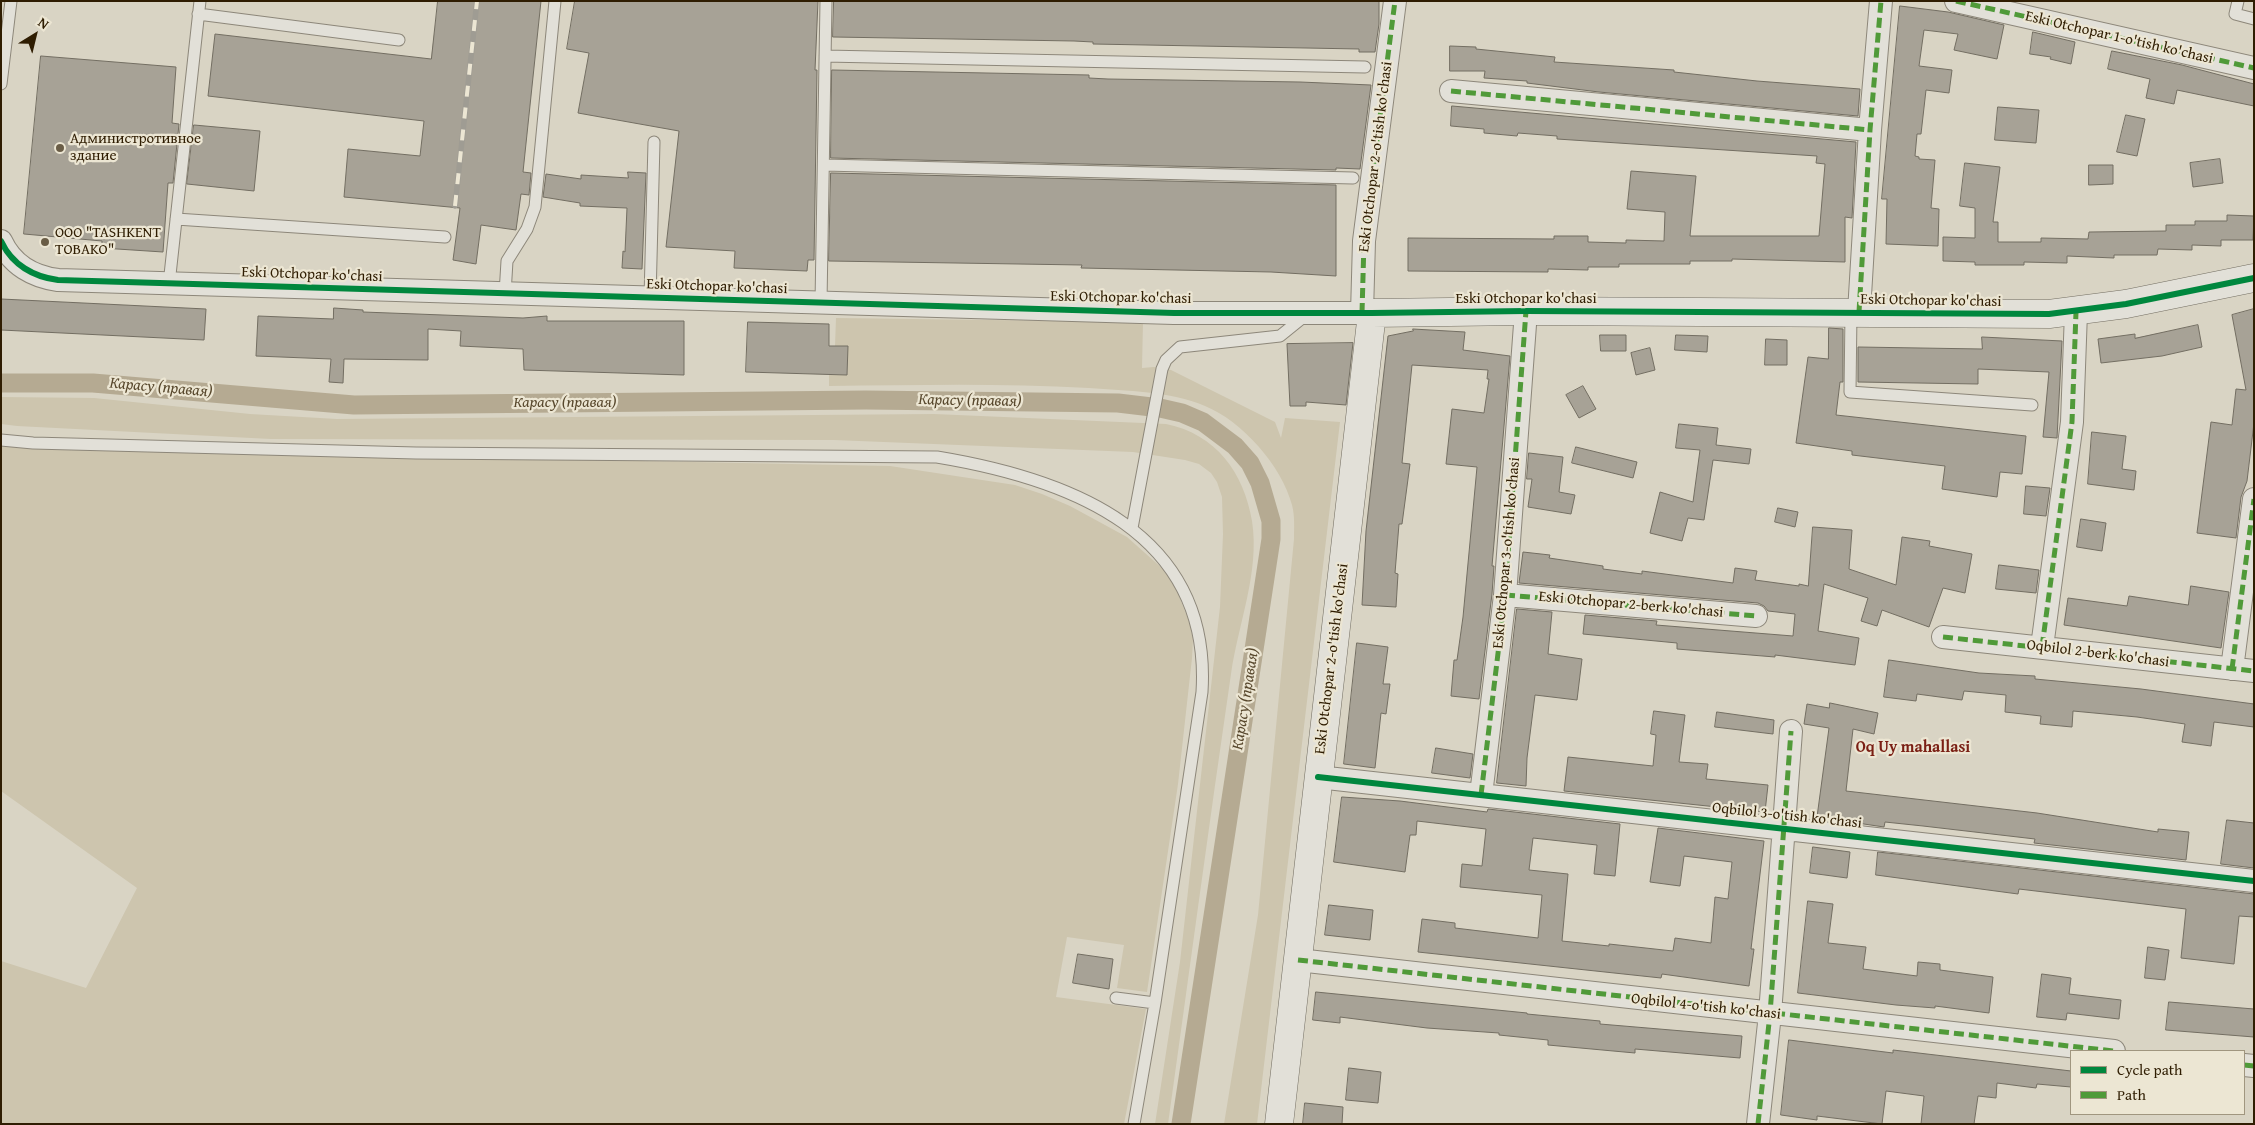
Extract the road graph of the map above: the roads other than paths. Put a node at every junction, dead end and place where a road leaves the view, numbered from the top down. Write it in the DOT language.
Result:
graph roads {
  1 [pos="11,1"];
  2 [pos="200,1"];
  3 [pos="556,1"];
  4 [pos="826,1"];
  5 [pos="1395,1"];
  6 [pos="1881,1"];
  7 [pos="1956,1"];
  8 [pos="2238,1"];
  9 [pos="198,14"];
  10 [pos="2254,18"];
  11 [pos="399,40"];
  12 [pos="825,56"];
  13 [pos="1365,67"];
  14 [pos="2254,68"];
  15 [pos="1,84"];
  16 [pos="1450,91"];
  17 [pos="1870,130"];
  18 [pos="654,142"];
  19 [pos="824,165"];
  20 [pos="1353,178"];
  21 [pos="176,219"];
  22 [pos="445,237"];
  23 [pos="1,243"];
  24 [pos="2254,278"];
  25 [pos="169,284"];
  26 [pos="505,294"];
  27 [pos="650,298"];
  28 [pos="821,303"];
  29 [pos="1526,311"];
  30 [pos="1309,312"];
  31 [pos="1855,312"];
  32 [pos="2076,312"];
  33 [pos="1367,313"];
  34 [pos="2032,405"];
  35 [pos="1,440"];
  36 [pos="2254,498"];
  37 [pos="1132,528"];
  38 [pos="1505,595"];
  39 [pos="1756,616"];
  40 [pos="1943,637"];
  41 [pos="2042,647"];
  42 [pos="2243,670"];
  43 [pos="1791,731"];
  44 [pos="1318,777"];
  45 [pos="1481,795"];
  46 [pos="1785,828"];
  47 [pos="2254,881"];
  48 [pos="1298,960"];
  49 [pos="1116,998"];
  50 [pos="1155,1003"];
  51 [pos="1770,1014"];
  52 [pos="2105,1050"];
  53 [pos="1134,1124"];
  54 [pos="1279,1124"];
  55 [pos="1758,1124"];
  1 -- 15 [label="lane"];
  2 -- 9 [label="lane"];
  3 -- 26 [label="lane"];
  4 -- 12 [label="lane"];
  5 -- 33 [label="street, Eski Otchopar 2-o'tish ko'chasi"];
  6 -- 17 [label="street, Eski Otchopar ko'chasi"];
  7 -- 14 [label="street, Eski Otchopar 1-o'tish ko'chasi"];
  8 -- 10 [label="lane"];
  9 -- 11 [label="lane"];
  9 -- 21 [label="lane"];
  12 -- 13 [label="lane"];
  12 -- 19 [label="lane"];
  16 -- 17 [label="street"];
  17 -- 31 [label="street, Eski Otchopar ko'chasi"];
  18 -- 27 [label="lane"];
  19 -- 20 [label="lane"];
  19 -- 28 [label="lane"];
  21 -- 22 [label="lane"];
  21 -- 25 [label="lane"];
  23 -- 25 [label="street, Eski Otchopar ko'chasi"];
  24 -- 32 [label="street, Eski Otchopar ko'chasi"];
  25 -- 26 [label="street, Eski Otchopar ko'chasi"];
  26 -- 27 [label="street, Eski Otchopar ko'chasi"];
  27 -- 28 [label="street, Eski Otchopar ko'chasi"];
  28 -- 30 [label="street, Eski Otchopar ko'chasi"];
  29 -- 31 [label="street, Eski Otchopar ko'chasi"];
  29 -- 33 [label="street, Eski Otchopar ko'chasi"];
  29 -- 38 [label="street, Eski Otchopar 3-o'tish ko'chasi"];
  30 -- 33 [label="street, Eski Otchopar ko'chasi"];
  30 -- 37 [label="lane"];
  31 -- 32 [label="street, Eski Otchopar ko'chasi"];
  31 -- 34 [label="lane"];
  32 -- 41 [label="street"];
  33 -- 44 [label="street, Eski Otchopar 2-o'tish ko'chasi"];
  35 -- 37 [label="lane"];
  36 -- 42 [label="street"];
  37 -- 50 [label="lane"];
  38 -- 39 [label="street, Eski Otchopar 2-berk ko'chasi"];
  38 -- 45 [label="street, Eski Otchopar 3-o'tish ko'chasi"];
  40 -- 41 [label="street, Oqbilol 2-berk ko'chasi"];
  41 -- 42 [label="street, Oqbilol 2-berk ko'chasi"];
  43 -- 46 [label="street"];
  44 -- 45 [label="street, Oqbilol 3-o'tish ko'chasi"];
  44 -- 48 [label="street, Eski Otchopar 2-o'tish ko'chasi"];
  45 -- 46 [label="street, Oqbilol 3-o'tish ko'chasi"];
  46 -- 47 [label="street, Oqbilol 3-o'tish ko'chasi"];
  46 -- 51 [label="street"];
  48 -- 51 [label="street, Oqbilol 4-o'tish ko'chasi"];
  48 -- 54 [label="street, Eski Otchopar 2-o'tish ko'chasi"];
  49 -- 50 [label="lane"];
  50 -- 53 [label="lane"];
  51 -- 52 [label="street, Oqbilol 4-o'tish ko'chasi"];
  51 -- 55 [label="street"];
}
